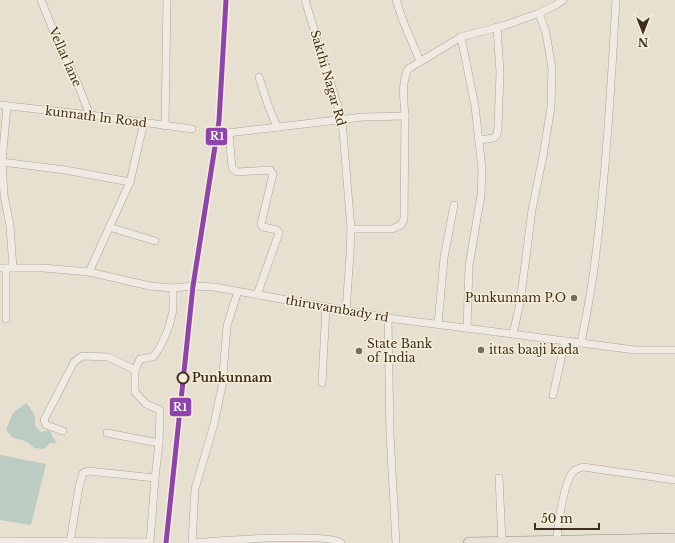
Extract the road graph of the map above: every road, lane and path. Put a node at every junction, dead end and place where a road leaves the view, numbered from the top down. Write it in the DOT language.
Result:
graph roads {
  1 [pos="41,0"];
  2 [pos="167,0"];
  3 [pos="305,0"];
  4 [pos="396,0"];
  5 [pos="563,0"];
  6 [pos="616,0"];
  7 [pos="539,13"];
  8 [pos="497,27"];
  9 [pos="461,37"];
  10 [pos="420,61"];
  11 [pos="260,77"];
  12 [pos="3,105"];
  13 [pos="90,115"];
  14 [pos="405,116"];
  15 [pos="342,120"];
  16 [pos="144,122"];
  17 [pos="165,126"];
  18 [pos="277,127"];
  19 [pos="192,129"];
  20 [pos="229,133"];
  21 [pos="219,134"];
  22 [pos="479,140"];
  23 [pos="2,162"];
  24 [pos="130,182"];
  25 [pos="454,206"];
  26 [pos="109,227"];
  27 [pos="351,229"];
  28 [pos="155,241"];
  29 [pos="6,268"];
  30 [pos="89,272"];
  31 [pos="173,288"];
  32 [pos="238,291"];
  33 [pos="257,295"];
  34 [pos="326,307"];
  35 [pos="346,311"];
  36 [pos="388,318"];
  37 [pos="6,319"];
  38 [pos="438,324"];
  39 [pos="468,328"];
  40 [pos="514,334"];
  41 [pos="565,341"];
  42 [pos="581,343"];
  43 [pos="675,350"];
  44 [pos="135,370"];
  45 [pos="322,383"];
  46 [pos="553,395"];
  47 [pos="62,431"];
  48 [pos="107,433"];
  49 [pos="159,443"];
  50 [pos="154,478"];
  51 [pos="499,478"];
  52 [pos="675,480"];
  53 [pos="675,539"];
  54 [pos="0,541"];
  55 [pos="643,541"];
  56 [pos="70,542"];
  57 [pos="502,542"];
  58 [pos="557,542"];
  59 [pos="150,543"];
  60 [pos="192,543"];
  61 [pos="341,543"];
  62 [pos="396,543"];
  63 [pos="469,543"];
  64 [pos="480,543"];
  1 -- 13 [label="street, Vellat lane"];
  2 -- 17 [label="street"];
  3 -- 15 [label="street, Sakthi Nagar Rd"];
  4 -- 10 [label="street"];
  5 -- 7 [label="street"];
  6 -- 42 [label="street"];
  7 -- 8 [label="street"];
  7 -- 40 [label="street"];
  8 -- 9 [label="street"];
  8 -- 22 [label="street"];
  9 -- 10 [label="street"];
  9 -- 22 [label="street"];
  10 -- 14 [label="street"];
  11 -- 18 [label="street"];
  12 -- 13 [label="street, kunnath ln Road"];
  12 -- 23 [label="street"];
  13 -- 16 [label="street, kunnath ln Road"];
  14 -- 15 [label="street"];
  14 -- 27 [label="street"];
  15 -- 18 [label="street"];
  15 -- 27 [label="street, Sakthi Nagar Rd"];
  16 -- 17 [label="street, kunnath ln Road"];
  16 -- 24 [label="street"];
  17 -- 19 [label="street, kunnath ln Road"];
  18 -- 20 [label="street"];
  20 -- 21 [label="street"];
  20 -- 33 [label="street"];
  22 -- 39 [label="street"];
  23 -- 24 [label="street"];
  23 -- 29 [label="street"];
  24 -- 26 [label="street"];
  25 -- 38 [label="street"];
  26 -- 28 [label="street"];
  26 -- 30 [label="street"];
  27 -- 35 [label="street, Sakthi Nagar Rd"];
  29 -- 30 [label="street, thiruvambady rd"];
  29 -- 37 [label="street"];
  30 -- 31 [label="street, thiruvambady rd"];
  31 -- 32 [label="street, thiruvambady rd"];
  31 -- 44 [label="street"];
  32 -- 33 [label="street, thiruvambady rd"];
  32 -- 60 [label="street"];
  33 -- 34 [label="street, thiruvambady rd"];
  34 -- 35 [label="street, thiruvambady rd"];
  34 -- 45 [label="street"];
  35 -- 36 [label="street, thiruvambady rd"];
  36 -- 38 [label="street, thiruvambady rd"];
  36 -- 62 [label="street"];
  38 -- 39 [label="street, thiruvambady rd"];
  39 -- 40 [label="street, thiruvambady rd"];
  40 -- 41 [label="street, thiruvambady rd"];
  41 -- 42 [label="street, thiruvambady rd"];
  41 -- 46 [label="street"];
  42 -- 43 [label="street, thiruvambady rd"];
  44 -- 47 [label="street"];
  44 -- 49 [label="street"];
  48 -- 49 [label="street"];
  49 -- 50 [label="street"];
  50 -- 56 [label="street"];
  50 -- 59 [label="street"];
  51 -- 57 [label="street"];
  52 -- 58 [label="street"];
  53 -- 55 [label="main road"];
  54 -- 56 [label="street"];
  55 -- 58 [label="main road"];
  56 -- 59 [label="street"];
  57 -- 58 [label="main road"];
  57 -- 64 [label="main road"];
  60 -- 61 [label="street"];
  63 -- 64 [label="main road"];
}
